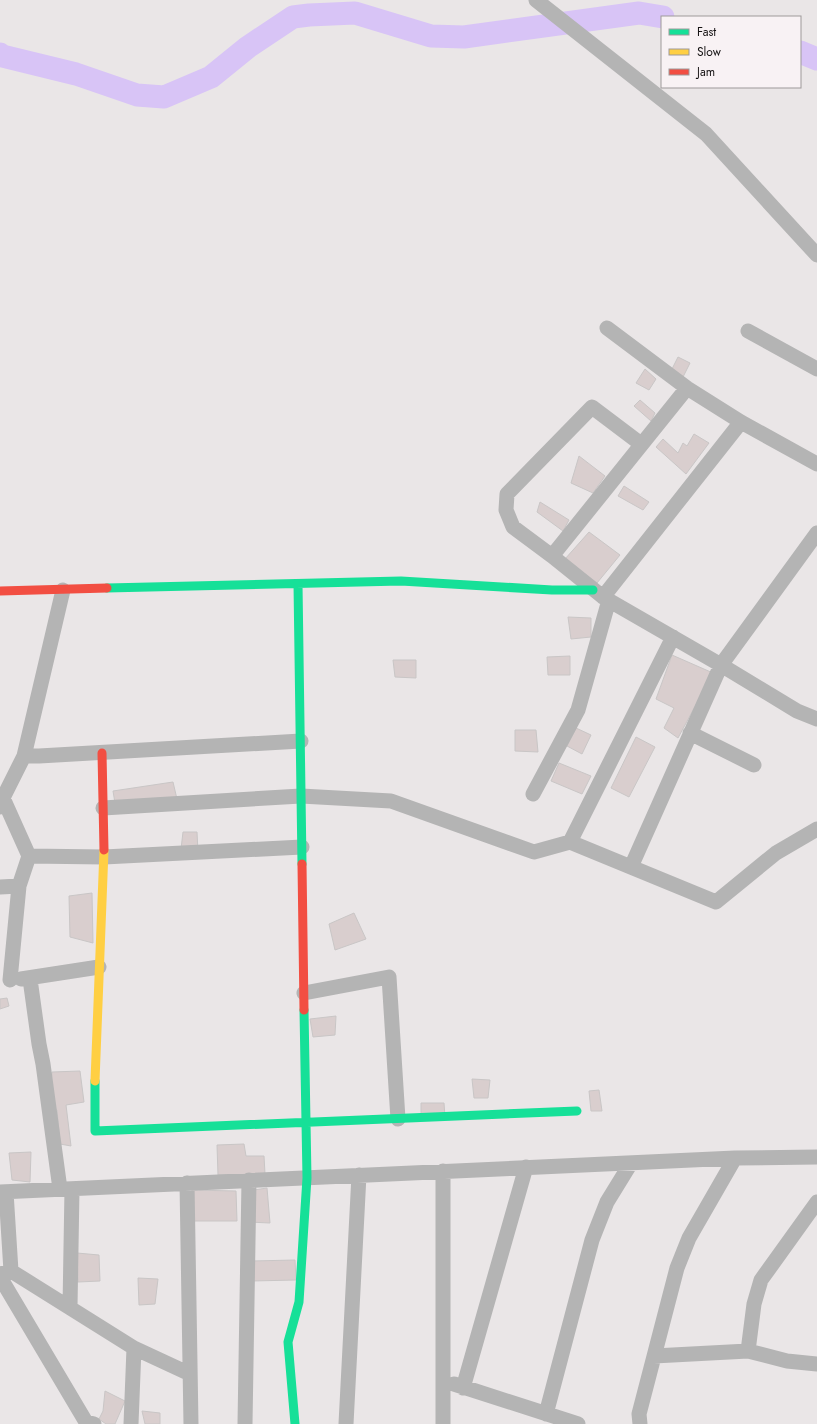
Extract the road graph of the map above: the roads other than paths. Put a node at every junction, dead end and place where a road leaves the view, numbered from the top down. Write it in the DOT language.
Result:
graph roads {
  1 [pos="536,0"];
  2 [pos="817,255"];
  3 [pos="607,328"];
  4 [pos="748,331"];
  5 [pos="817,368"];
  6 [pos="687,388"];
  7 [pos="741,422"];
  8 [pos="641,444"];
  9 [pos="817,464"];
  10 [pos="817,533"];
  11 [pos="552,556"];
  12 [pos="298,584"];
  13 [pos="63,590"];
  14 [pos="0,592"];
  15 [pos="602,596"];
  16 [pos="673,637"];
  17 [pos="721,665"];
  18 [pos="817,719"];
  19 [pos="690,733"];
  20 [pos="301,742"];
  21 [pos="102,753"];
  22 [pos="24,756"];
  23 [pos="754,765"];
  24 [pos="533,794"];
  25 [pos="301,796"];
  26 [pos="1,803"];
  27 [pos="103,808"];
  28 [pos="817,830"];
  29 [pos="570,842"];
  30 [pos="302,847"];
  31 [pos="29,856"];
  32 [pos="104,858"];
  33 [pos="631,867"];
  34 [pos="19,886"];
  35 [pos="0,887"];
  36 [pos="99,967"];
  37 [pos="30,979"];
  38 [pos="5,980"];
  39 [pos="304,993"];
  40 [pos="577,1111"];
  41 [pos="398,1119"];
  42 [pos="306,1123"];
  43 [pos="817,1157"];
  44 [pos="735,1158"];
  45 [pos="631,1162"];
  46 [pos="526,1168"];
  47 [pos="442,1171"];
  48 [pos="359,1175"];
  49 [pos="307,1178"];
  50 [pos="249,1180"];
  51 [pos="187,1183"];
  52 [pos="66,1189"];
  53 [pos="3,1192"];
  54 [pos="817,1202"];
  55 [pos="4,1274"];
  56 [pos="70,1307"];
  57 [pos="134,1348"];
  58 [pos="748,1351"];
  59 [pos="654,1356"];
  60 [pos="817,1364"];
  61 [pos="190,1374"];
  62 [pos="443,1381"];
  63 [pos="463,1388"];
  64 [pos="546,1414"];
  65 [pos="94,1424"];
  66 [pos="131,1424"];
  67 [pos="191,1424"];
  68 [pos="245,1424"];
  69 [pos="295,1424"];
  70 [pos="346,1424"];
  71 [pos="443,1424"];
  72 [pos="578,1424"];
  73 [pos="640,1424"];
  1 -- 2 [label="street"];
  3 -- 6 [label="street"];
  4 -- 5 [label="street"];
  6 -- 7 [label="street"];
  6 -- 8 [label="street"];
  7 -- 9 [label="street"];
  7 -- 15 [label="street"];
  8 -- 11 [label="street"];
  8 -- 11 [label="street"];
  10 -- 17 [label="street"];
  11 -- 15 [label="street"];
  12 -- 13 [label="street"];
  12 -- 15 [label="street"];
  12 -- 20 [label="street"];
  13 -- 14 [label="street"];
  13 -- 22 [label="street"];
  15 -- 16 [label="street"];
  15 -- 24 [label="street"];
  16 -- 17 [label="street"];
  16 -- 29 [label="street"];
  17 -- 18 [label="street"];
  17 -- 19 [label="street"];
  19 -- 23 [label="street"];
  19 -- 33 [label="street"];
  20 -- 21 [label="street"];
  20 -- 25 [label="street"];
  21 -- 22 [label="street"];
  21 -- 27 [label="street"];
  22 -- 26 [label="street"];
  25 -- 27 [label="street"];
  25 -- 29 [label="street"];
  25 -- 30 [label="street"];
  26 -- 31 [label="street"];
  27 -- 32 [label="street"];
  28 -- 33 [label="street"];
  29 -- 33 [label="street"];
  30 -- 32 [label="street"];
  30 -- 39 [label="street"];
  31 -- 32 [label="street"];
  31 -- 34 [label="street"];
  32 -- 36 [label="street"];
  34 -- 35 [label="street"];
  34 -- 38 [label="street"];
  36 -- 37 [label="street"];
  36 -- 42 [label="street"];
  37 -- 38 [label="street"];
  37 -- 52 [label="street"];
  39 -- 41 [label="street"];
  39 -- 42 [label="street"];
  40 -- 41 [label="street"];
  41 -- 42 [label="street"];
  42 -- 49 [label="street"];
  43 -- 44 [label="street"];
  44 -- 45 [label="street"];
  44 -- 59 [label="street"];
  45 -- 46 [label="street"];
  45 -- 64 [label="street"];
  46 -- 47 [label="street"];
  46 -- 63 [label="street"];
  47 -- 48 [label="street"];
  47 -- 62 [label="street"];
  48 -- 49 [label="street"];
  48 -- 70 [label="street"];
  49 -- 50 [label="street"];
  49 -- 69 [label="street"];
  50 -- 51 [label="street"];
  50 -- 68 [label="street"];
  51 -- 52 [label="street"];
  51 -- 61 [label="street"];
  52 -- 53 [label="street"];
  52 -- 56 [label="street"];
  53 -- 55 [label="street"];
  54 -- 58 [label="street"];
  55 -- 56 [label="street"];
  55 -- 65 [label="street"];
  56 -- 57 [label="street"];
  57 -- 61 [label="street"];
  57 -- 66 [label="street"];
  58 -- 59 [label="street"];
  58 -- 60 [label="street"];
  59 -- 73 [label="street"];
  61 -- 67 [label="street"];
  62 -- 63 [label="street"];
  62 -- 71 [label="street"];
  63 -- 64 [label="street"];
  64 -- 72 [label="street"];
}
